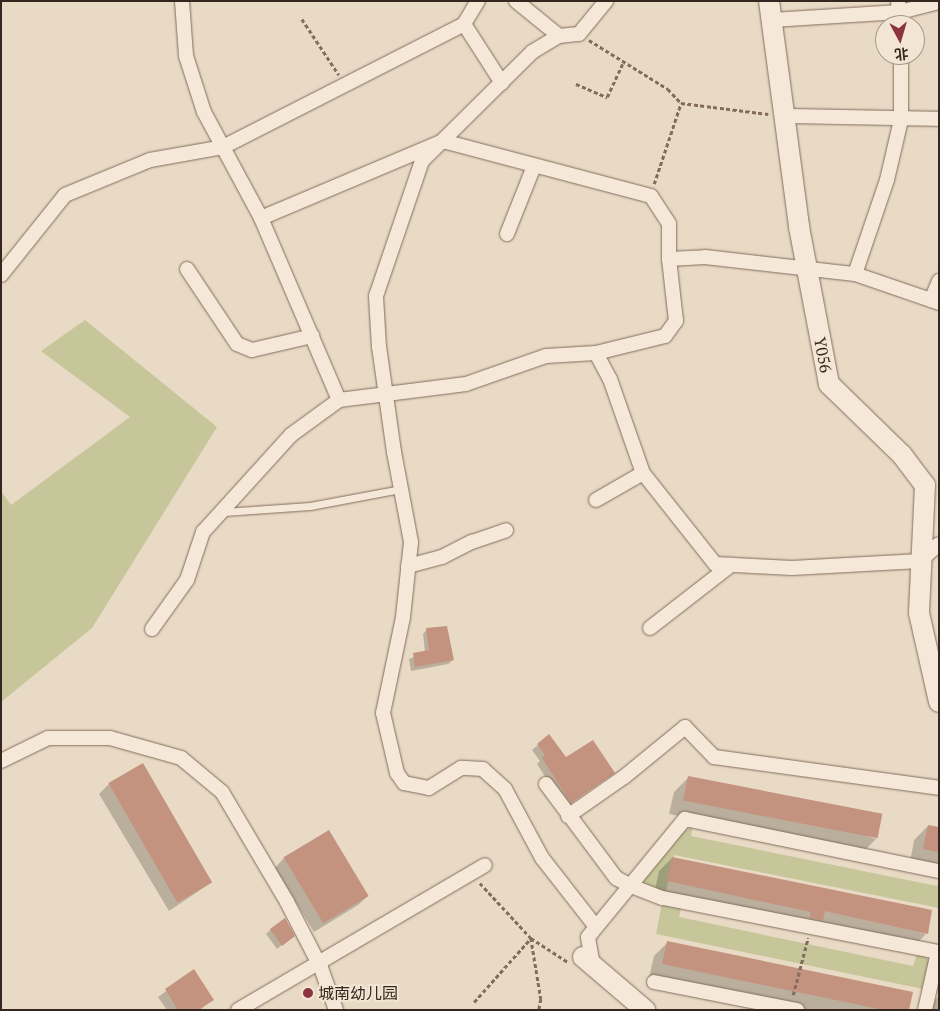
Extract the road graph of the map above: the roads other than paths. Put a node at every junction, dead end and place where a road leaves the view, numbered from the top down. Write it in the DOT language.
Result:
graph roads {
  1 [pos="182,1"];
  2 [pos="516,1"];
  3 [pos="606,1"];
  4 [pos="476,2"];
  5 [pos="939,2"];
  6 [pos="770,11"];
  7 [pos="900,13"];
  8 [pos="464,24"];
  9 [pos="559,36"];
  10 [pos="900,65"];
  11 [pos="502,83"];
  12 [pos="784,116"];
  13 [pos="939,119"];
  14 [pos="901,120"];
  15 [pos="443,141"];
  16 [pos="223,147"];
  17 [pos="534,166"];
  18 [pos="261,218"];
  19 [pos="507,234"];
  20 [pos="669,260"];
  21 [pos="806,267"];
  22 [pos="186,269"];
  23 [pos="855,274"];
  24 [pos="1,275"];
  25 [pos="939,281"];
  26 [pos="935,302"];
  27 [pos="312,336"];
  28 [pos="596,353"];
  29 [pos="386,396"];
  30 [pos="339,400"];
  31 [pos="643,473"];
  32 [pos="401,489"];
  33 [pos="596,500"];
  34 [pos="221,512"];
  35 [pos="506,530"];
  36 [pos="939,544"];
  37 [pos="920,561"];
  38 [pos="732,565"];
  39 [pos="408,566"];
  40 [pos="650,628"];
  41 [pos="152,629"];
  42 [pos="939,702"];
  43 [pos="1,762"];
  44 [pos="546,784"];
  45 [pos="939,788"];
  46 [pos="568,816"];
  47 [pos="485,865"];
  48 [pos="939,870"];
  49 [pos="631,886"];
  50 [pos="596,927"];
  51 [pos="938,952"];
  52 [pos="317,962"];
  53 [pos="584,964"];
  54 [pos="654,982"];
  55 [pos="793,1009"];
  56 [pos="238,1010"];
  57 [pos="336,1010"];
  58 [pos="646,1010"];
  59 [pos="925,1010"];
  1 -- 16 [label="street"];
  2 -- 9 [label="street"];
  3 -- 9 [label="street"];
  4 -- 8 [label="street"];
  5 -- 7 [label="street"];
  6 -- 7 [label="street"];
  6 -- 12 [label="street, Y056 / Y056"];
  8 -- 11 [label="street"];
  8 -- 16 [label="street"];
  9 -- 11 [label="street"];
  10 -- 14 [label="street"];
  11 -- 15 [label="street"];
  12 -- 14 [label="street"];
  12 -- 21 [label="street, Y056 / Y056"];
  13 -- 14 [label="street"];
  14 -- 23 [label="street"];
  15 -- 17 [label="street"];
  15 -- 18 [label="street"];
  15 -- 29 [label="street"];
  16 -- 18 [label="street"];
  16 -- 24 [label="street"];
  17 -- 19 [label="street"];
  17 -- 20 [label="street"];
  18 -- 27 [label="street"];
  20 -- 21 [label="street"];
  20 -- 28 [label="street"];
  21 -- 23 [label="street"];
  21 -- 37 [label="street, Y056 / Y056"];
  22 -- 27 [label="street"];
  23 -- 26 [label="street"];
  25 -- 26 [label="street"];
  27 -- 30 [label="street"];
  28 -- 29 [label="street"];
  28 -- 31 [label="street"];
  29 -- 30 [label="street"];
  29 -- 32 [label="street"];
  30 -- 34 [label="street"];
  31 -- 33 [label="street"];
  31 -- 38 [label="street"];
  32 -- 34 [label="lane"];
  32 -- 39 [label="street"];
  34 -- 41 [label="street"];
  35 -- 39 [label="street"];
  36 -- 37 [label="street"];
  37 -- 38 [label="street"];
  37 -- 42 [label="street, Y056 / Y056"];
  38 -- 40 [label="street"];
  39 -- 50 [label="street"];
  43 -- 52 [label="street"];
  44 -- 46 [label="street"];
  45 -- 46 [label="street"];
  46 -- 49 [label="street"];
  47 -- 52 [label="street"];
  48 -- 49 [label="street"];
  49 -- 50 [label="street"];
  49 -- 51 [label="street"];
  50 -- 53 [label="street"];
  51 -- 59 [label="street"];
  52 -- 56 [label="street"];
  52 -- 57 [label="street"];
  53 -- 58 [label="street"];
  54 -- 55 [label="street"];
}
